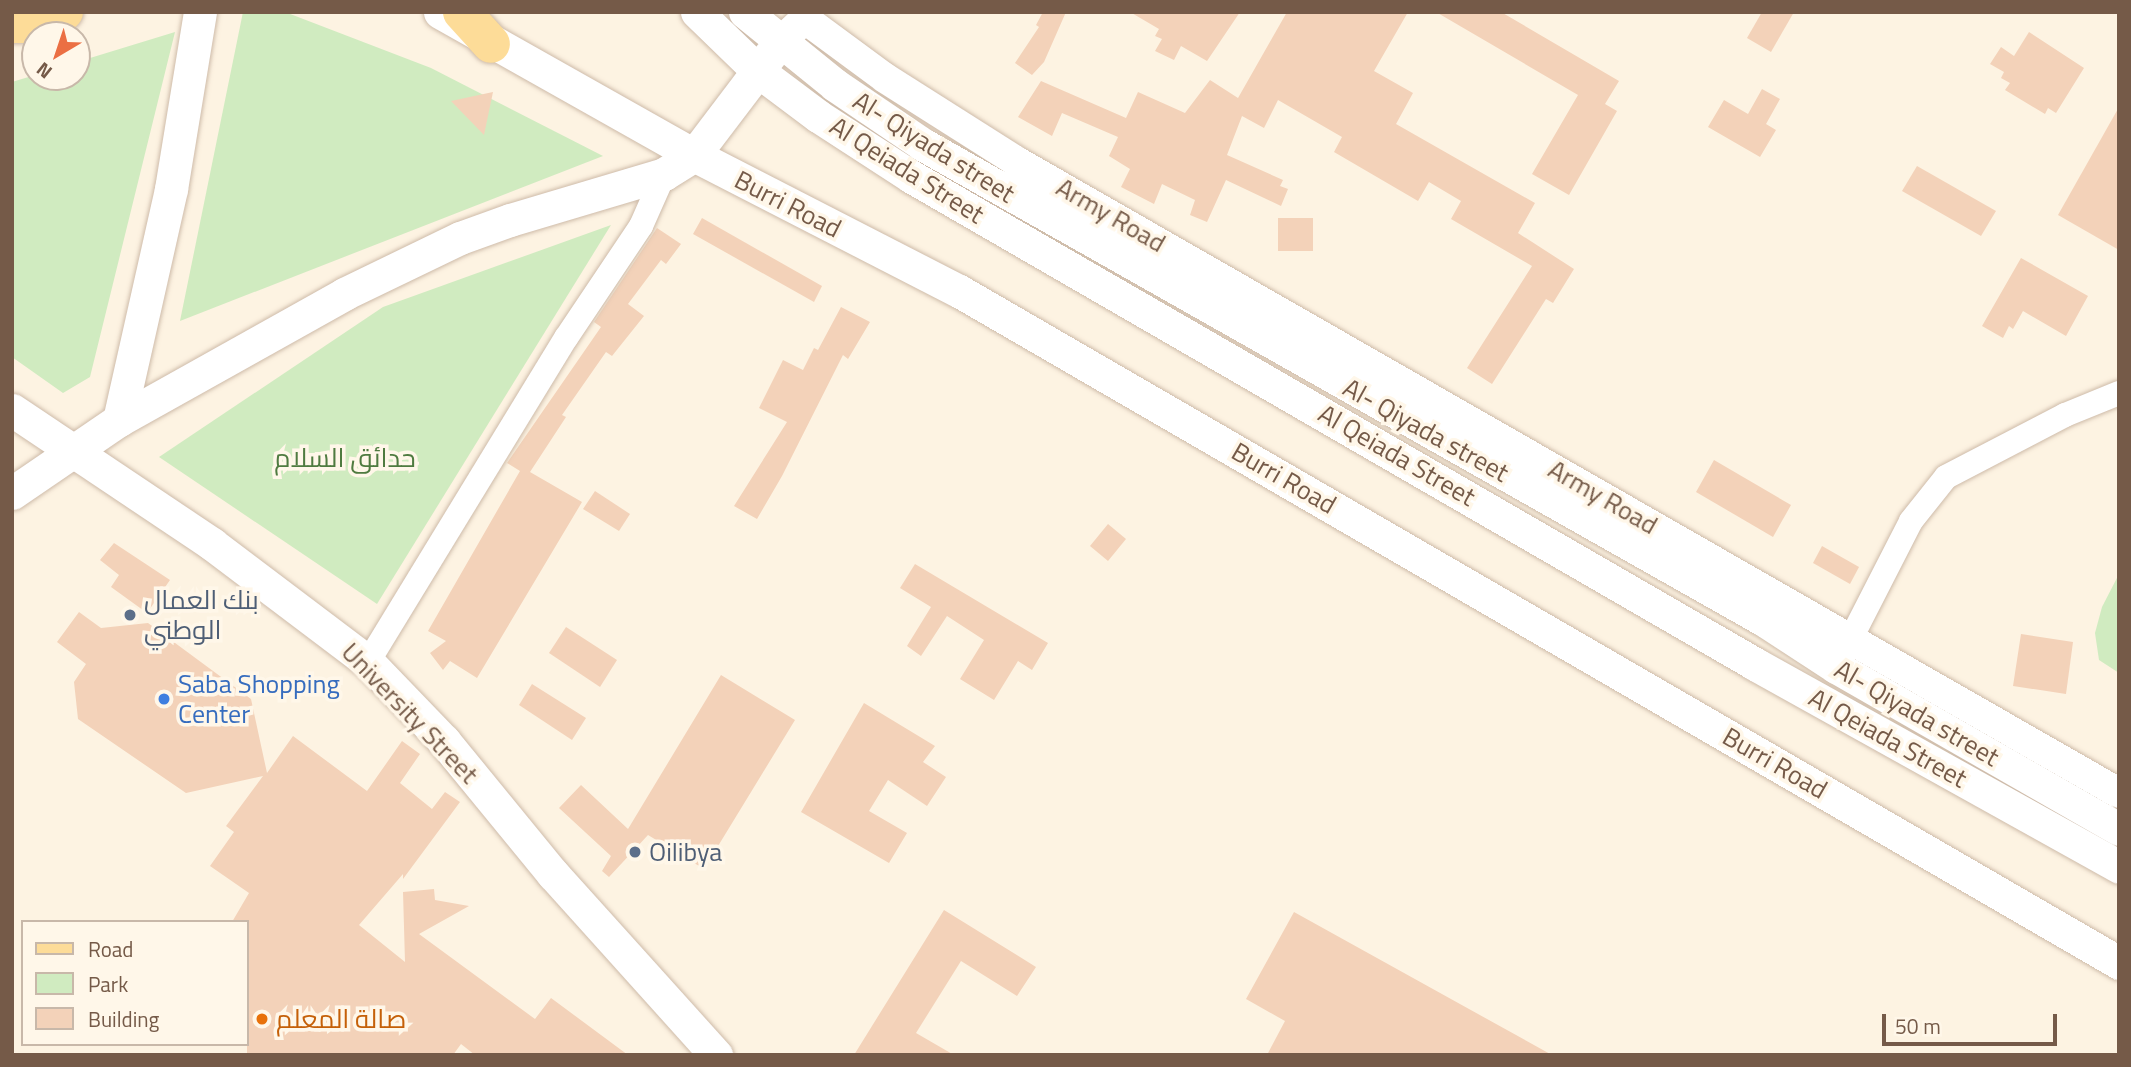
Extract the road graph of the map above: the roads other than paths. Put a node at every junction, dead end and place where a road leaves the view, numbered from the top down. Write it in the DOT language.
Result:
graph roads {
  1 [pos="64,12"];
  2 [pos="200,12"];
  3 [pos="440,12"];
  4 [pos="462,12"];
  5 [pos="697,12"];
  6 [pos="745,12"];
  7 [pos="12,24"];
  8 [pos="780,42"];
  9 [pos="491,44"];
  10 [pos="758,71"];
  11 [pos="694,155"];
  12 [pos="664,174"];
  13 [pos="2119,393"];
  14 [pos="12,410"];
  15 [pos="119,420"];
  16 [pos="76,449"];
  17 [pos="12,493"];
  18 [pos="1843,654"];
  19 [pos="368,662"];
  20 [pos="2119,793"];
  21 [pos="2119,829"];
  22 [pos="2119,867"];
  23 [pos="2119,963"];
  24 [pos="716,1055"];
  1 -- 7 [label="main road"];
  2 -- 15 [label="main road"];
  3 -- 9 [label="main road, Burri Road"];
  4 -- 9 [label="main road"];
  5 -- 10 [label="main road, Al Qeiada Street"];
  6 -- 8 [label="main road, Al- Qiyada street"];
  8 -- 10 [label="main road"];
  8 -- 18 [label="main road, Al- Qiyada street"];
  8 -- 18 [label="street, Army Road"];
  9 -- 11 [label="main road, Burri Road"];
  10 -- 11 [label="main road"];
  10 -- 22 [label="main road, Al Qeiada Street"];
  11 -- 12 [label="main road"];
  11 -- 23 [label="main road, Burri Road"];
  12 -- 15 [label="main road"];
  12 -- 19 [label="street"];
  13 -- 18 [label="street"];
  14 -- 16 [label="main road, University Street"];
  15 -- 16 [label="main road"];
  16 -- 17 [label="main road"];
  16 -- 19 [label="main road, University Street"];
  18 -- 20 [label="street, Army Road"];
  18 -- 21 [label="main road, Al- Qiyada street"];
  19 -- 24 [label="main road, University Street"];
}
